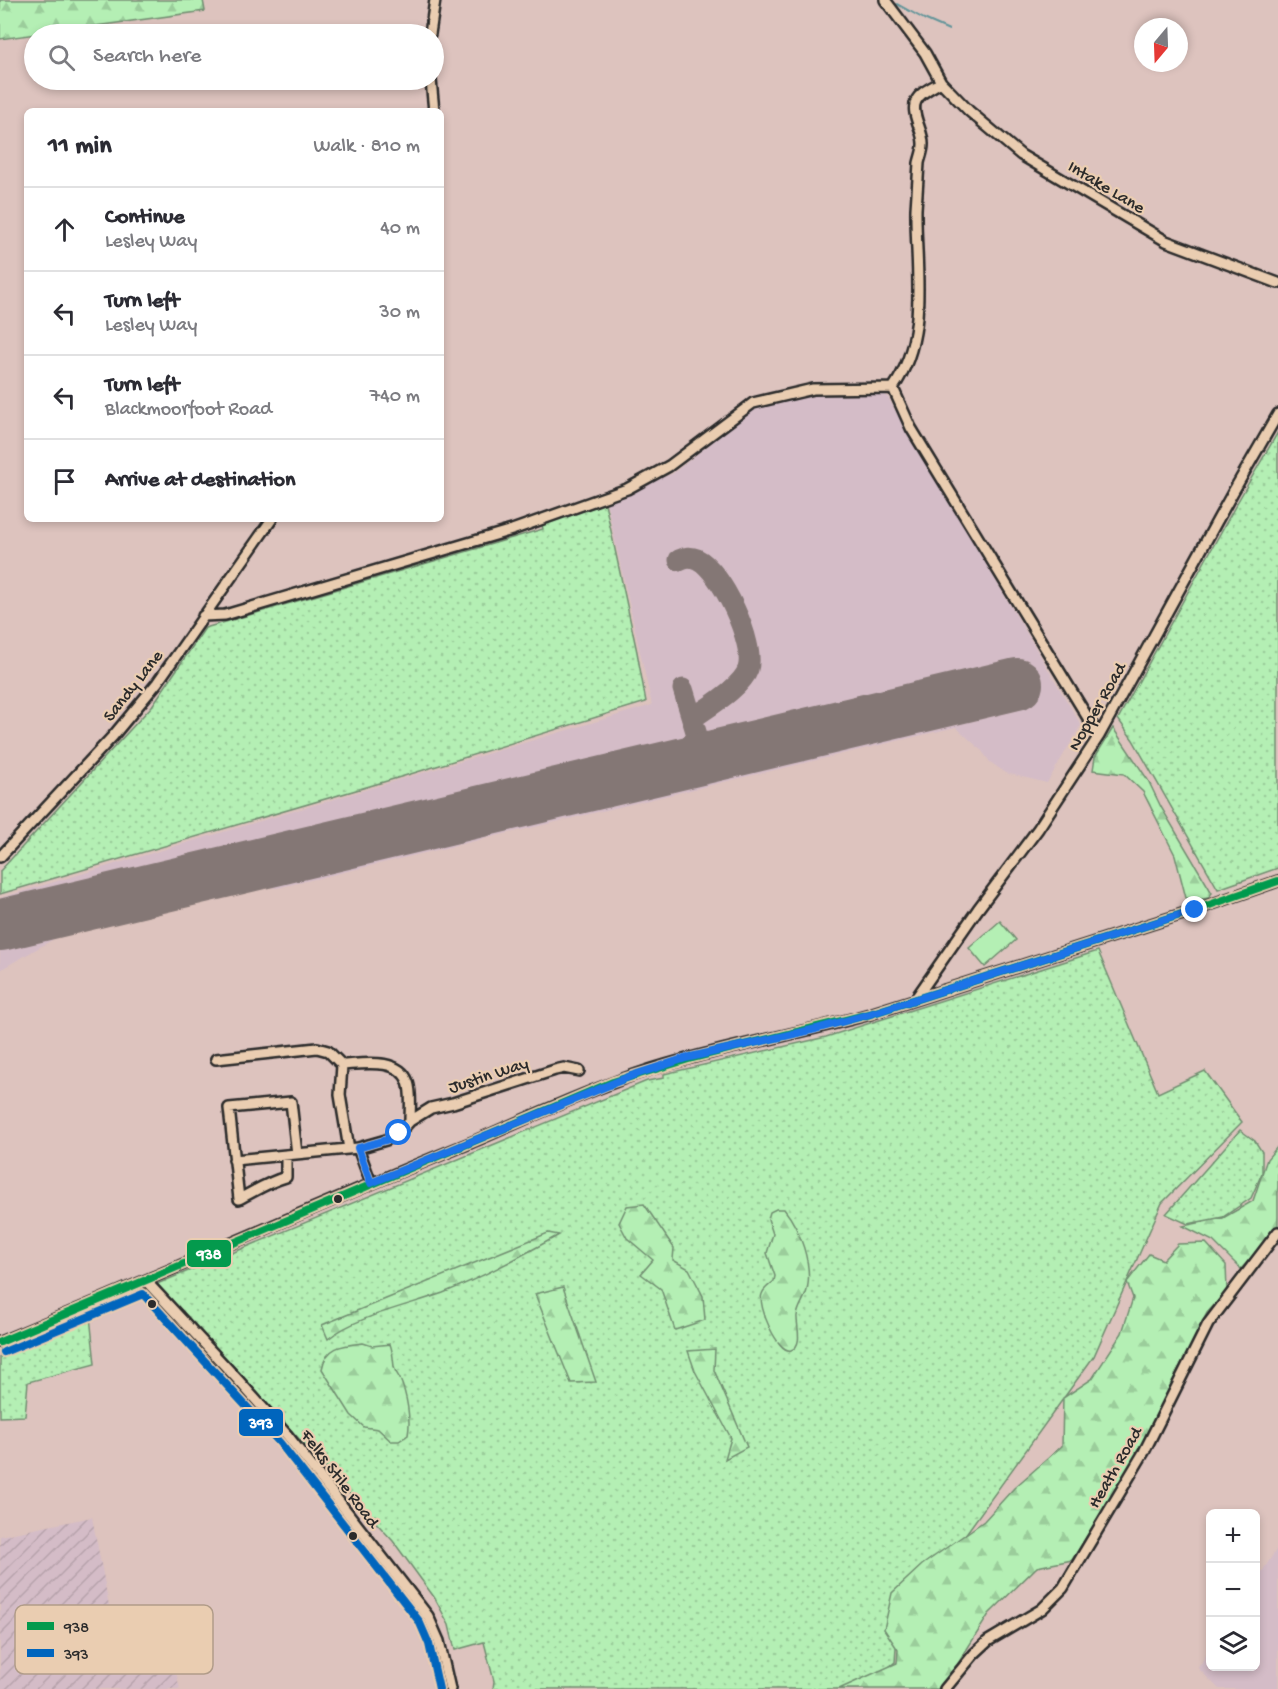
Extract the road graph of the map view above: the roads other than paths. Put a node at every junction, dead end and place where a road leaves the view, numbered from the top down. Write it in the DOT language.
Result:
graph roads {
  1 [pos="435,0"];
  2 [pos="885,0"];
  3 [pos="431,24"];
  4 [pos="941,82"];
  5 [pos="432,90"];
  6 [pos="434,108"];
  7 [pos="1278,283"];
  8 [pos="892,388"];
  9 [pos="1278,414"];
  10 [pos="270,522"];
  11 [pos="203,616"];
  12 [pos="1100,736"];
  13 [pos="0,857"];
  14 [pos="1278,881"];
  15 [pos="916,998"];
  16 [pos="216,1059"];
  17 [pos="342,1065"];
  18 [pos="579,1071"];
  19 [pos="410,1121"];
  20 [pos="353,1149"];
  21 [pos="297,1154"];
  22 [pos="286,1155"];
  23 [pos="234,1160"];
  24 [pos="371,1183"];
  25 [pos="1278,1232"];
  26 [pos="146,1281"];
  27 [pos="0,1342"];
  28 [pos="450,1689"];
  29 [pos="945,1689"];
  1 -- 3 [label="street"];
  2 -- 4 [label="street, Intake Lane"];
  4 -- 7 [label="street, Intake Lane"];
  4 -- 8 [label="street"];
  5 -- 6 [label="street"];
  8 -- 11 [label="street"];
  8 -- 12 [label="street"];
  9 -- 12 [label="street, Nopper Road"];
  10 -- 11 [label="street, Sandy Lane"];
  11 -- 13 [label="street, Sandy Lane"];
  12 -- 15 [label="street, Nopper Road"];
  14 -- 15 [label="street"];
  15 -- 24 [label="street"];
  16 -- 17 [label="street"];
  17 -- 19 [label="street"];
  17 -- 20 [label="street"];
  18 -- 19 [label="street, Justin Way"];
  19 -- 20 [label="street"];
  20 -- 21 [label="street"];
  20 -- 24 [label="street"];
  21 -- 22 [label="street"];
  21 -- 23 [label="street"];
  22 -- 23 [label="street"];
  22 -- 23 [label="street"];
  24 -- 26 [label="street"];
  25 -- 29 [label="street, Heath Road"];
  26 -- 27 [label="street"];
  26 -- 28 [label="street, Felks Stile Road"];
}
